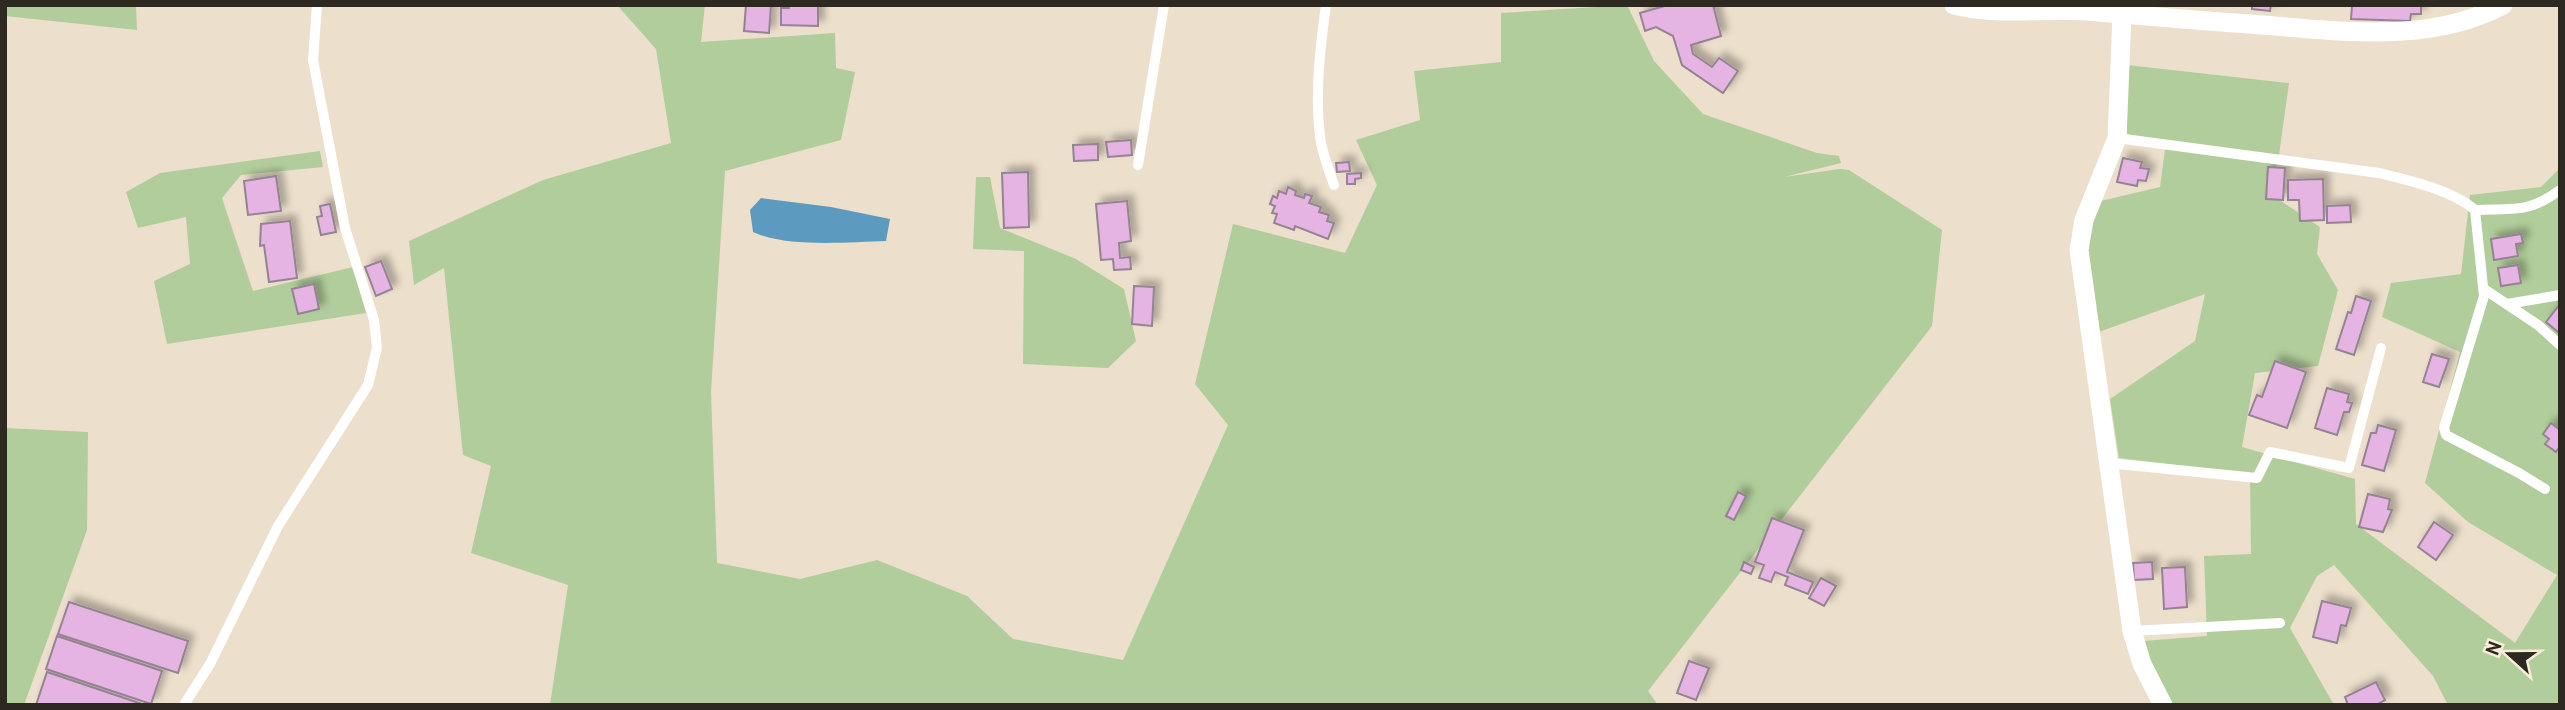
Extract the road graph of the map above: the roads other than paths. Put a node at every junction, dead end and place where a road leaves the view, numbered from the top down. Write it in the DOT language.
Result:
graph roads {
  1 [pos="317,5"];
  2 [pos="1164,5"];
  3 [pos="1326,5"];
  4 [pos="1955,5"];
  5 [pos="2503,5"];
  6 [pos="2122,15"];
  7 [pos="2117,138"];
  8 [pos="1138,165"];
  9 [pos="1334,185"];
  10 [pos="2560,190"];
  11 [pos="2475,209"];
  12 [pos="2484,289"];
  13 [pos="2560,295"];
  14 [pos="2507,304"];
  15 [pos="2560,345"];
  16 [pos="2381,348"];
  17 [pos="2108,463"];
  18 [pos="2545,489"];
  19 [pos="2280,623"];
  20 [pos="2132,631"];
  21 [pos="184,705"];
  22 [pos="2162,705"];
  1 -- 21 [label="lane"];
  2 -- 8 [label="lane"];
  3 -- 9 [label="lane"];
  4 -- 6 [label="street"];
  5 -- 6 [label="street"];
  6 -- 7 [label="street"];
  7 -- 11 [label="lane"];
  7 -- 17 [label="street"];
  10 -- 11 [label="lane"];
  11 -- 12 [label="lane"];
  12 -- 14 [label="lane"];
  12 -- 18 [label="lane"];
  13 -- 14 [label="lane"];
  14 -- 15 [label="lane"];
  16 -- 17 [label="lane"];
  17 -- 20 [label="street"];
  19 -- 20 [label="lane"];
  20 -- 22 [label="street"];
}
